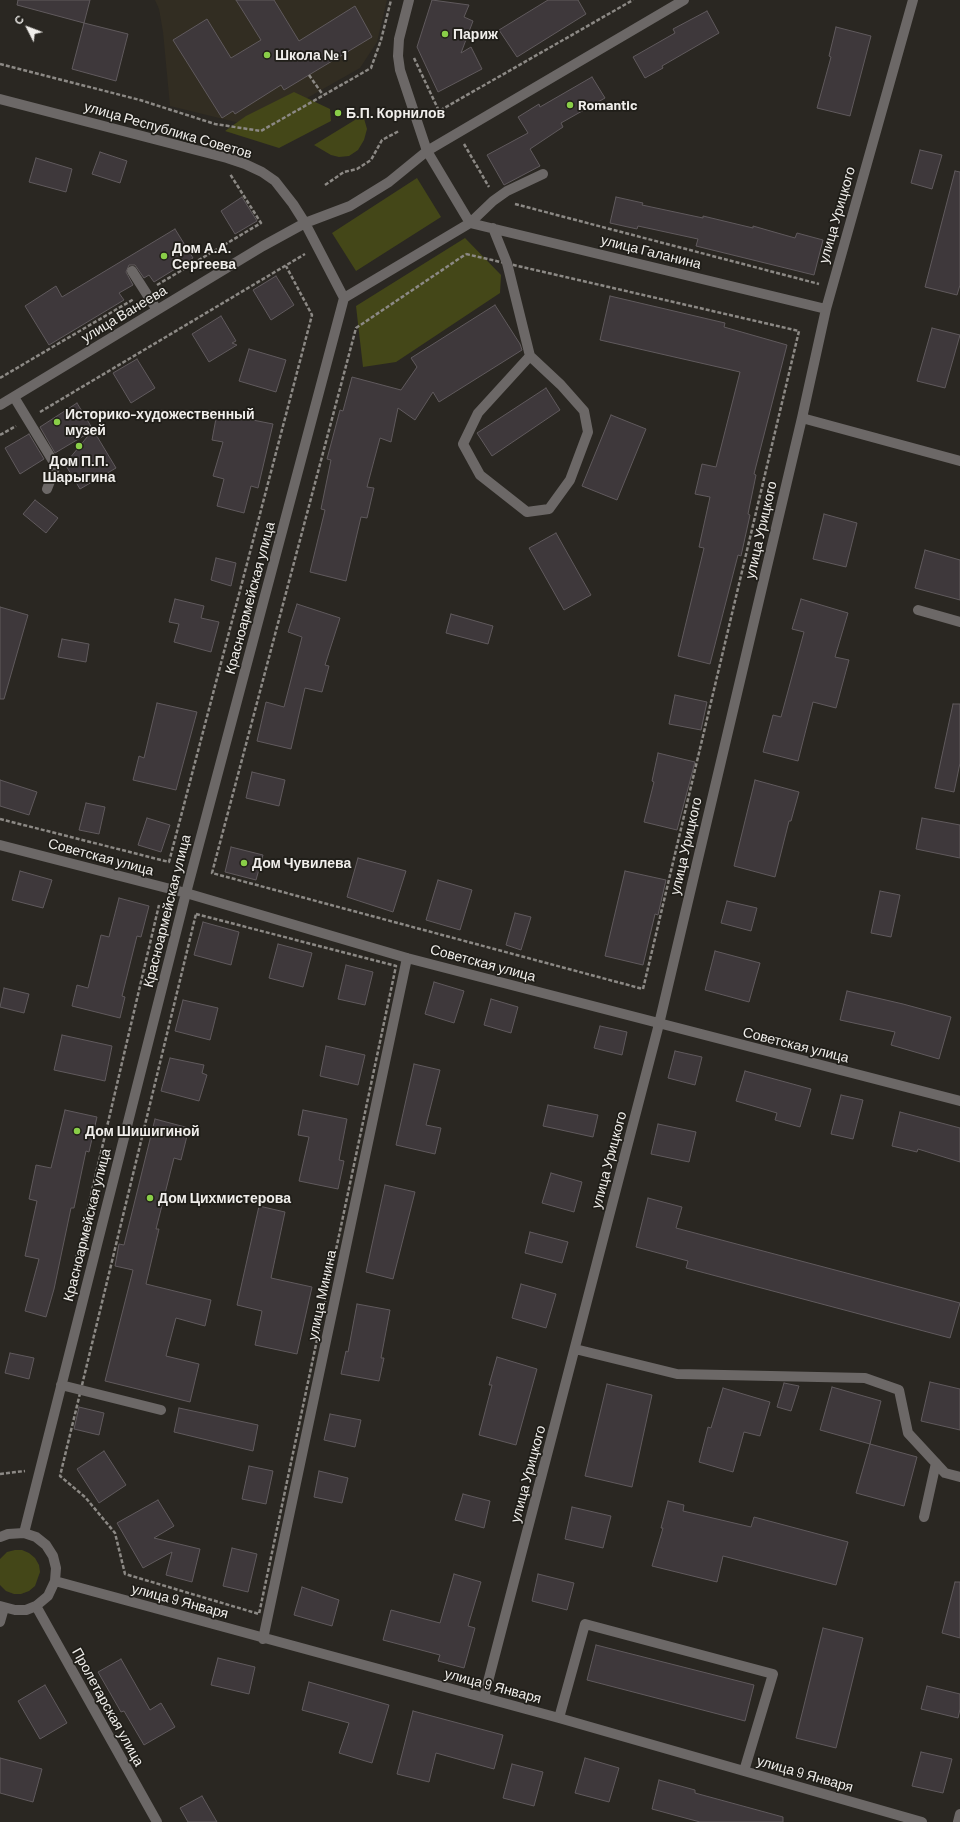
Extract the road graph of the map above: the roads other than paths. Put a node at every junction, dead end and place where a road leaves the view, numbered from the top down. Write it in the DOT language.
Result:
graph roads {
  1 [pos="409,0"];
  2 [pos="684,0"];
  3 [pos="912,0"];
  4 [pos="0,99"];
  5 [pos="426,151"];
  6 [pos="542,174"];
  7 [pos="305,223"];
  8 [pos="470,223"];
  9 [pos="493,228"];
  10 [pos="132,271"];
  11 [pos="344,298"];
  12 [pos="826,309"];
  13 [pos="156,310"];
  14 [pos="530,356"];
  15 [pos="14,397"];
  16 [pos="0,405"];
  17 [pos="802,418"];
  18 [pos="960,461"];
  19 [pos="47,489"];
  20 [pos="918,610"];
  21 [pos="960,622"];
  22 [pos="0,845"];
  23 [pos="186,893"];
  24 [pos="407,958"];
  25 [pos="659,1024"];
  26 [pos="960,1101"];
  27 [pos="574,1349"];
  28 [pos="61,1385"];
  29 [pos="161,1410"];
  30 [pos="936,1463"];
  31 [pos="960,1477"];
  32 [pos="924,1517"];
  33 [pos="24,1533"];
  34 [pos="0,1537"];
  35 [pos="55,1581"];
  36 [pos="36,1606"];
  37 [pos="2,1607"];
  38 [pos="0,1622"];
  39 [pos="263,1638"];
  40 [pos="484,1697"];
  41 [pos="559,1718"];
  42 [pos="744,1771"];
  43 [pos="960,1814"];
  44 [pos="157,1822"];
  45 [pos="922,1822"];
  46 [pos="958,1822"];
  1 -- 5 [label="street"];
  2 -- 5 [label="street, улица Ванеева"];
  3 -- 12 [label="street, улица Урицкого"];
  4 -- 7 [label="street, улица Республика Советов"];
  5 -- 7 [label="street, улица Ванеева"];
  5 -- 8 [label="street"];
  6 -- 8 [label="street"];
  7 -- 11 [label="street, улица Республика Советов"];
  7 -- 13 [label="street, улица Ванеева"];
  8 -- 9 [label="street, улица Галанина"];
  8 -- 11 [label="street"];
  9 -- 12 [label="street, улица Галанина"];
  9 -- 14 [label="street"];
  10 -- 13 [label="street"];
  11 -- 23 [label="street, Красноармейская улица"];
  12 -- 17 [label="street, улица Урицкого"];
  13 -- 15 [label="street, улица Ванеева"];
  14 -- 14 [label="street"];
  15 -- 16 [label="street, улица Ванеева"];
  15 -- 19 [label="street"];
  17 -- 18 [label="street"];
  17 -- 25 [label="street, улица Урицкого"];
  20 -- 21 [label="street"];
  22 -- 23 [label="street, Советская улица"];
  23 -- 24 [label="street, Советская улица"];
  23 -- 28 [label="street, Красноармейская улица"];
  24 -- 25 [label="street, Советская улица"];
  24 -- 39 [label="street, улица Минина"];
  25 -- 26 [label="street, Советская улица"];
  25 -- 27 [label="street, улица Урицкого"];
  27 -- 30 [label="street"];
  27 -- 40 [label="street, улица Урицкого"];
  28 -- 29 [label="street"];
  28 -- 33 [label="street, Красноармейская улица"];
  30 -- 31 [label="street"];
  30 -- 32 [label="street"];
  33 -- 34 [label="street"];
  33 -- 35 [label="street"];
  35 -- 36 [label="street"];
  35 -- 39 [label="street, улица 9 Января"];
  36 -- 37 [label="street"];
  36 -- 44 [label="street, Пролетарская улица"];
  37 -- 38 [label="street"];
  39 -- 40 [label="street, улица 9 Января"];
  40 -- 41 [label="street, улица 9 Января"];
  41 -- 42 [label="street, улица 9 Января"];
  41 -- 42 [label="street"];
  42 -- 45 [label="street, улица 9 Января"];
  43 -- 46 [label="street"];
}
